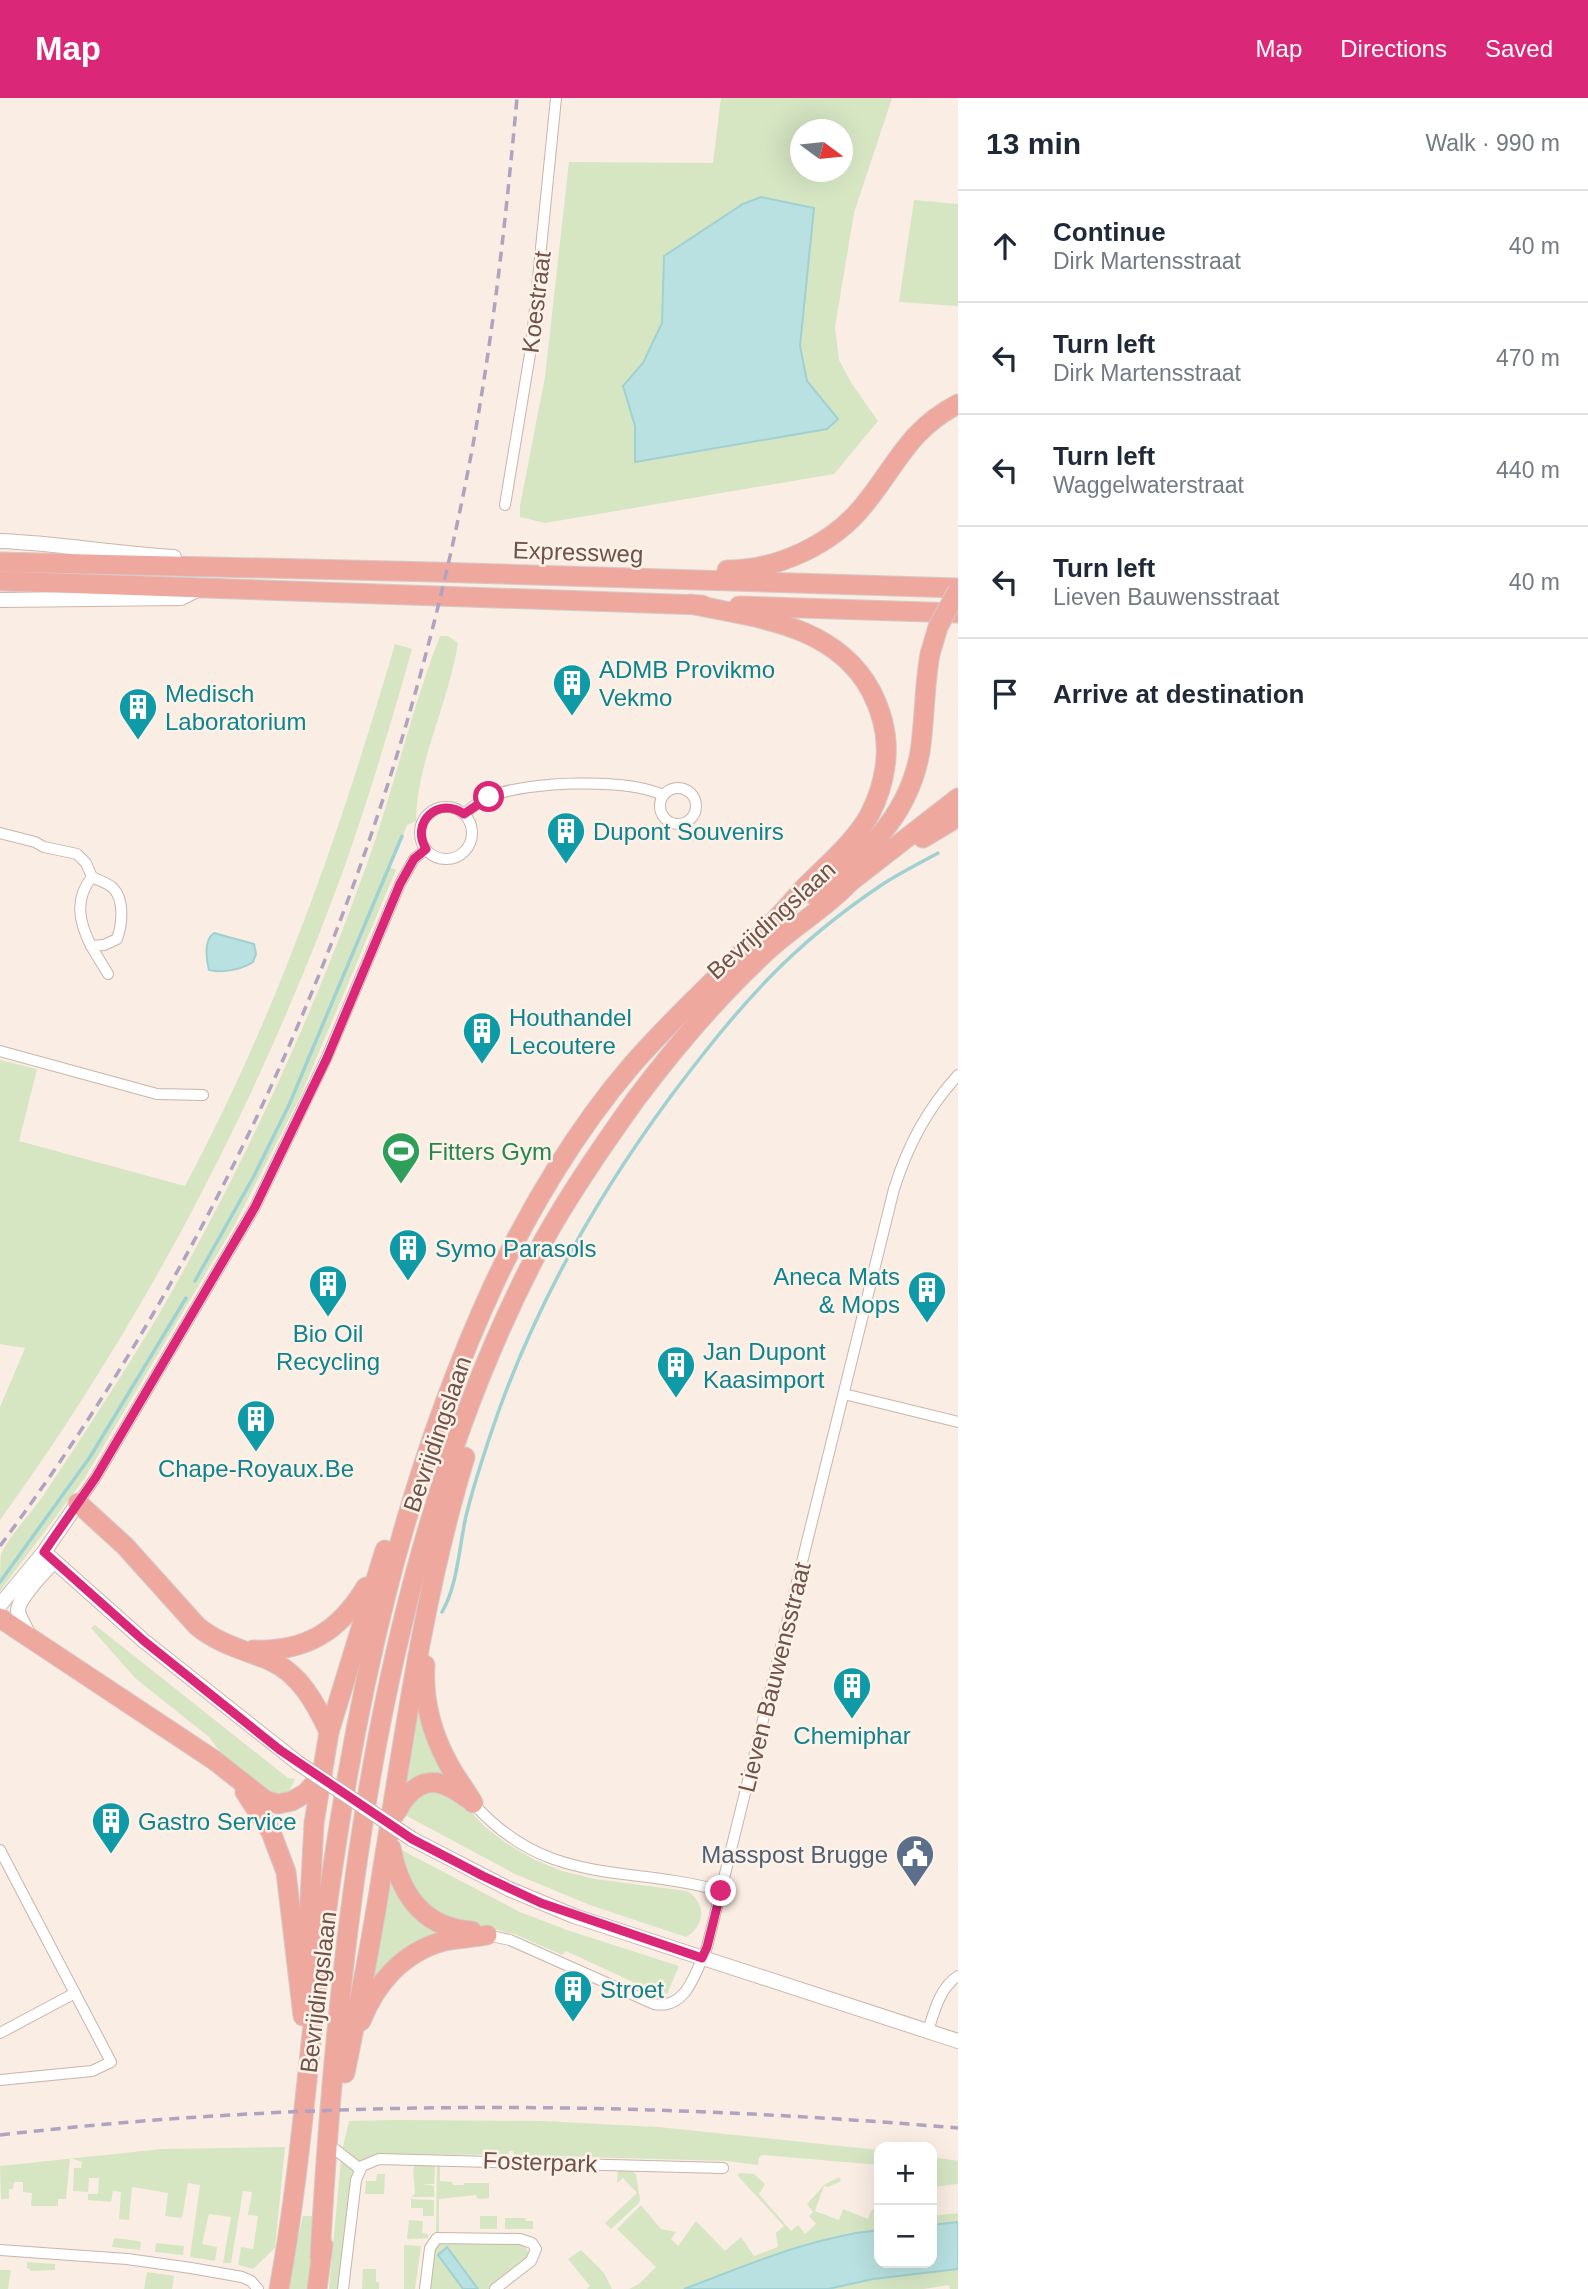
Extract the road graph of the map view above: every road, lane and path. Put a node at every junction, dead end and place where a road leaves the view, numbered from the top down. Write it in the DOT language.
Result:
graph roads {
  1 [pos="556,98"];
  2 [pos="958,404"];
  3 [pos="505,505"];
  4 [pos="0,541"];
  5 [pos="0,562"];
  6 [pos="197,566"];
  7 [pos="673,579"];
  8 [pos="0,581"];
  9 [pos="201,588"];
  10 [pos="958,589"];
  11 [pos="0,600"];
  12 [pos="690,604"];
  13 [pos="958,613"];
  14 [pos="663,795"];
  15 [pos="958,798"];
  16 [pos="464,814"];
  17 [pos="958,817"];
  18 [pos="0,833"];
  19 [pos="426,849"];
  20 [pos="92,877"];
  21 [pos="836,897"];
  22 [pos="778,917"];
  23 [pos="91,946"];
  24 [pos="108,974"];
  25 [pos="0,1051"];
  26 [pos="958,1075"];
  27 [pos="203,1095"];
  28 [pos="497,1338"];
  29 [pos="844,1394"];
  30 [pos="958,1422"];
  31 [pos="422,1470"];
  32 [pos="78,1503"];
  33 [pos="49,1556"];
  34 [pos="381,1562"];
  35 [pos="433,1586"];
  36 [pos="0,1605"];
  37 [pos="0,1618"];
  38 [pos="29,1636"];
  39 [pos="239,1649"];
  40 [pos="329,1732"];
  41 [pos="322,1775"];
  42 [pos="237,1780"];
  43 [pos="473,1803"];
  44 [pos="389,1827"];
  45 [pos="0,1850"];
  46 [pos="721,1891"];
  47 [pos="487,1935"];
  48 [pos="702,1958"];
  49 [pos="958,1976"];
  50 [pos="75,1993"];
  51 [pos="303,2016"];
  52 [pos="928,2031"];
  53 [pos="0,2033"];
  54 [pos="958,2041"];
  55 [pos="347,2064"];
  56 [pos="0,2080"];
  57 [pos="331,2147"];
  58 [pos="723,2168"];
  59 [pos="360,2169"];
  60 [pos="0,2250"];
  61 [pos="285,2259"];
  62 [pos="258,2289"];
  63 [pos="279,2289"];
  64 [pos="317,2289"];
  65 [pos="343,2289"];
  66 [pos="425,2289"];
  67 [pos="495,2289"];
  1 -- 3 [label="street, Koestraat"];
  2 -- 7 [label="highway"];
  4 -- 6 [label="main road, Expressweg"];
  5 -- 6 [label="highway, Expressweg"];
  6 -- 7 [label="highway, Expressweg"];
  7 -- 10 [label="highway, Expressweg"];
  8 -- 9 [label="highway, Expressweg"];
  9 -- 11 [label="main road, Expressweg"];
  9 -- 12 [label="highway, Expressweg"];
  10 -- 22 [label="highway, bridge"];
  12 -- 13 [label="highway, Expressweg"];
  12 -- 22 [label="highway"];
  14 -- 16 [label="street"];
  15 -- 21 [label="highway, Bevrijdingslaan"];
  16 -- 19 [label="street"];
  16 -- 19 [label="street"];
  17 -- 21 [label="highway"];
  18 -- 20 [label="street"];
  19 -- 32 [label="street"];
  20 -- 23 [label="street"];
  20 -- 23 [label="street"];
  21 -- 28 [label="highway, Bevrijdingslaan"];
  22 -- 31 [label="highway, Bevrijdingslaan"];
  23 -- 24 [label="street"];
  25 -- 27 [label="street"];
  26 -- 29 [label="street, Lieven Bauwensstraat"];
  28 -- 35 [label="highway"];
  28 -- 57 [label="highway, Bevrijdingslaan"];
  29 -- 30 [label="street"];
  29 -- 46 [label="street, Lieven Bauwensstraat"];
  31 -- 34 [label="highway"];
  31 -- 61 [label="highway, Bevrijdingslaan"];
  32 -- 33 [label="main road"];
  32 -- 39 [label="highway"];
  33 -- 36 [label="main road"];
  33 -- 38 [label="main road"];
  33 -- 48 [label="main road, bridge"];
  34 -- 39 [label="highway"];
  34 -- 40 [label="highway"];
  35 -- 43 [label="highway"];
  35 -- 44 [label="highway"];
  37 -- 38 [label="highway"];
  38 -- 42 [label="highway"];
  39 -- 40 [label="highway"];
  40 -- 41 [label="highway"];
  41 -- 42 [label="highway"];
  41 -- 51 [label="highway"];
  42 -- 51 [label="highway"];
  43 -- 44 [label="highway"];
  43 -- 46 [label="street"];
  44 -- 47 [label="highway"];
  44 -- 55 [label="highway"];
  45 -- 50 [label="street"];
  46 -- 48 [label="street, Lieven Bauwensstraat"];
  47 -- 48 [label="street, Lieven Bauwensstraat"];
  47 -- 55 [label="highway"];
  48 -- 52 [label="main road"];
  49 -- 52 [label="street"];
  50 -- 53 [label="street"];
  50 -- 56 [label="street"];
  51 -- 61 [label="highway"];
  52 -- 54 [label="main road"];
  55 -- 57 [label="highway"];
  57 -- 59 [label="street"];
  57 -- 64 [label="highway"];
  58 -- 59 [label="street, Fosterpark"];
  59 -- 65 [label="street"];
  60 -- 62 [label="street"];
  61 -- 63 [label="highway, Bevrijdingslaan"];
  66 -- 67 [label="street"];
}
